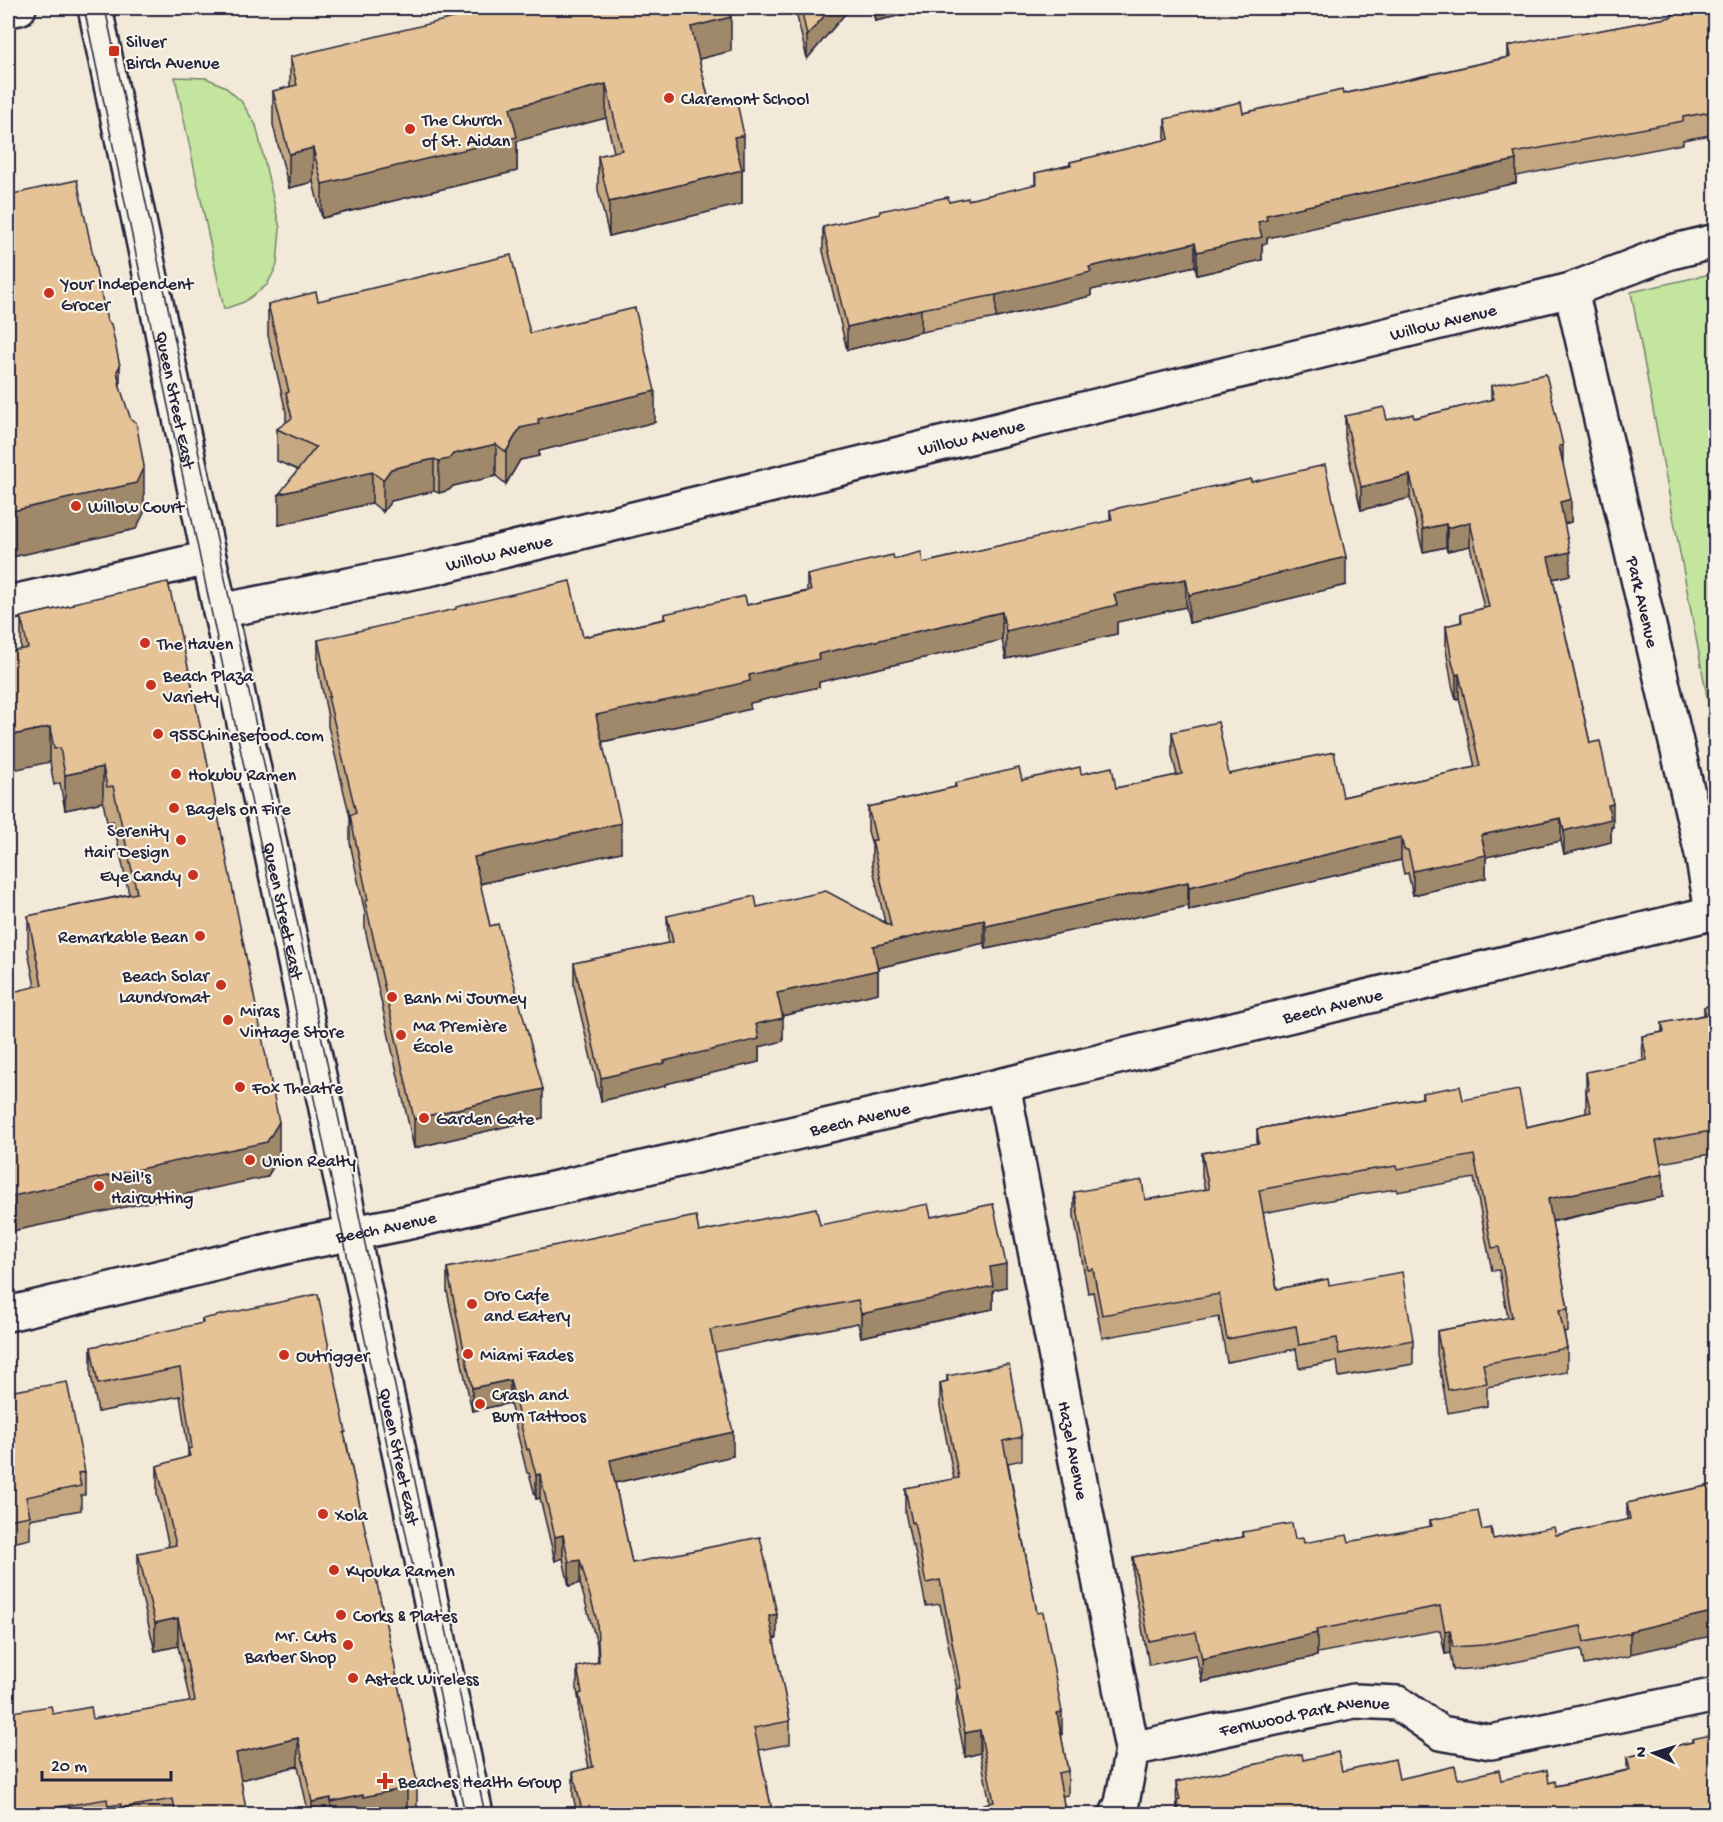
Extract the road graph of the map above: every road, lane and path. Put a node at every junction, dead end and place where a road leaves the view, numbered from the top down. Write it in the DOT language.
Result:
graph roads {
  1 [pos="19,8"];
  2 [pos="95,8"];
  3 [pos="8,10"];
  4 [pos="1716,241"];
  5 [pos="1571,290"];
  6 [pos="209,558"];
  7 [pos="8,603"];
  8 [pos="220,611"];
  9 [pos="1714,912"];
  10 [pos="1003,1085"];
  11 [pos="353,1233"];
  12 [pos="8,1314"];
  13 [pos="1716,1695"];
  14 [pos="1132,1749"];
  15 [pos="476,1815"];
  16 [pos="1117,1815"];
  1 -- 3 [label="street"];
  2 -- 6 [label="street, Queen Street East"];
  4 -- 5 [label="street, Willow Avenue"];
  5 -- 8 [label="street, Willow Avenue"];
  5 -- 9 [label="street, Park Avenue"];
  6 -- 7 [label="street"];
  6 -- 8 [label="street, Queen Street East"];
  8 -- 11 [label="street, Queen Street East"];
  9 -- 10 [label="street, Beech Avenue"];
  10 -- 11 [label="street, Beech Avenue"];
  10 -- 14 [label="street, Hazel Avenue"];
  11 -- 12 [label="street, Beech Avenue"];
  11 -- 15 [label="street, Queen Street East"];
  13 -- 14 [label="street, Fernwood Park Avenue"];
  14 -- 16 [label="street, Hazel Avenue"];
}
